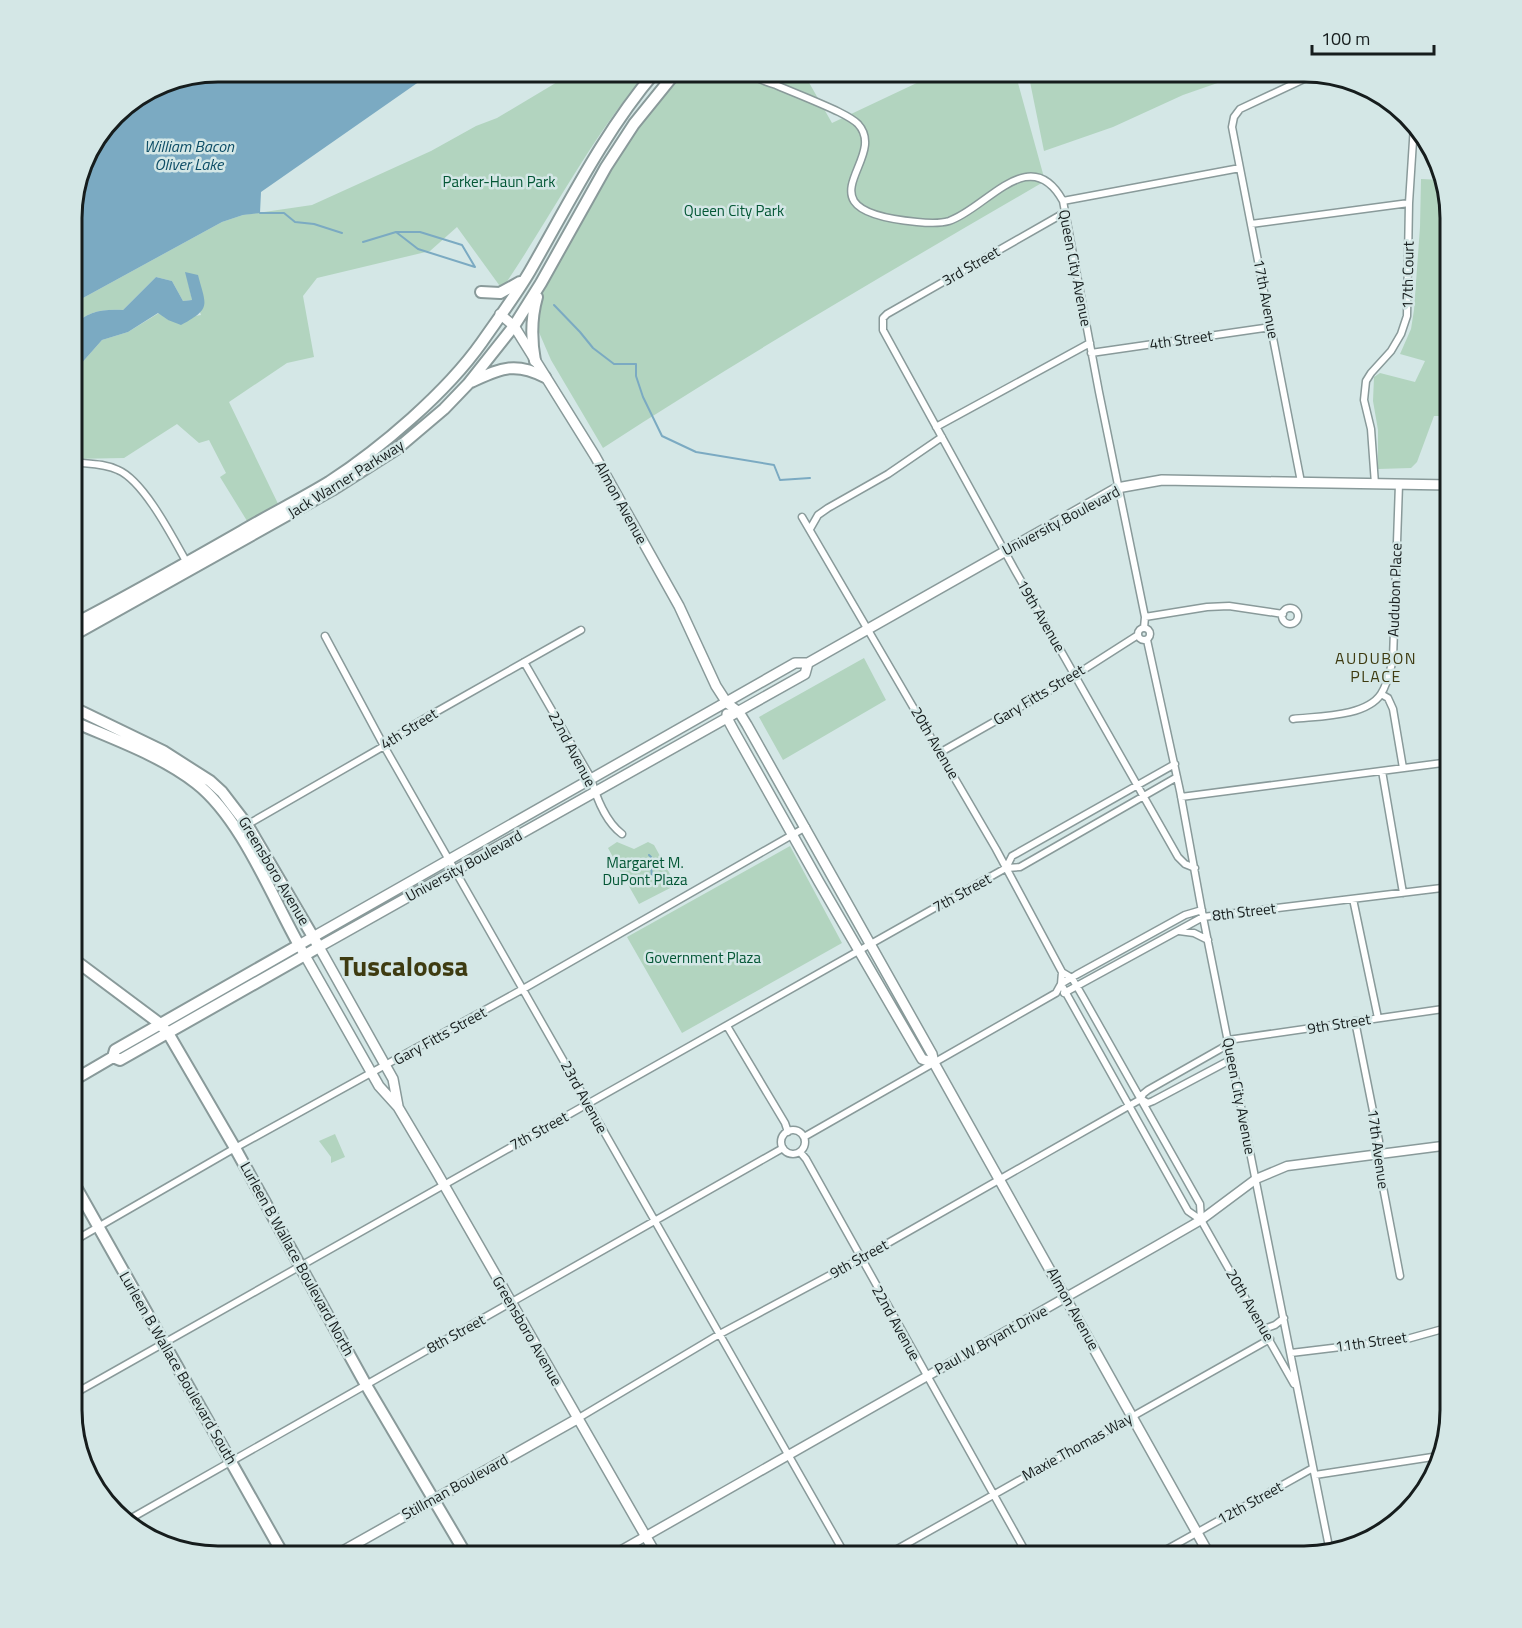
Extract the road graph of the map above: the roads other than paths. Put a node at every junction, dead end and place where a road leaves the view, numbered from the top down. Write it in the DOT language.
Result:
graph roads {
  1 [pos="646,83"];
  2 [pos="667,83"];
  3 [pos="773,83"];
  4 [pos="1295,83"];
  5 [pos="1413,138"];
  6 [pos="1240,168"];
  7 [pos="1063,201"];
  8 [pos="1409,203"];
  9 [pos="1064,213"];
  10 [pos="1251,224"];
  11 [pos="525,279"];
  12 [pos="541,283"];
  13 [pos="481,292"];
  14 [pos="500,314"];
  15 [pos="882,323"];
  16 [pos="514,326"];
  17 [pos="1271,327"];
  18 [pos="1090,343"];
  19 [pos="1091,352"];
  20 [pos="535,361"];
  21 [pos="545,377"];
  22 [pos="468,384"];
  23 [pos="936,427"];
  24 [pos="942,438"];
  25 [pos="83,463"];
  26 [pos="1301,482"];
  27 [pos="1374,483"];
  28 [pos="1399,484"];
  29 [pos="1440,484"];
  30 [pos="1117,488"];
  31 [pos="802,517"];
  32 [pos="810,529"];
  33 [pos="1004,551"];
  34 [pos="187,563"];
  35 [pos="1282,614"];
  36 [pos="1144,617"];
  37 [pos="83,619"];
  38 [pos="867,628"];
  39 [pos="1144,628"];
  40 [pos="83,630"];
  41 [pos="581,630"];
  42 [pos="1138,635"];
  43 [pos="325,636"];
  44 [pos="1147,640"];
  45 [pos="524,662"];
  46 [pos="808,663"];
  47 [pos="1075,675"];
  48 [pos="1381,694"];
  49 [pos="727,703"];
  50 [pos="83,712"];
  51 [pos="739,712"];
  52 [pos="727,718"];
  53 [pos="1293,719"];
  54 [pos="83,726"];
  55 [pos="384,746"];
  56 [pos="940,752"];
  57 [pos="1440,763"];
  58 [pos="1175,764"];
  59 [pos="1403,768"];
  60 [pos="1382,771"];
  61 [pos="1178,777"];
  62 [pos="591,778"];
  63 [pos="1137,784"];
  64 [pos="595,793"];
  65 [pos="1144,797"];
  66 [pos="1181,797"];
  67 [pos="243,827"];
  68 [pos="806,827"];
  69 [pos="621,834"];
  70 [pos="792,835"];
  71 [pos="449,859"];
  72 [pos="1006,868"];
  73 [pos="1195,868"];
  74 [pos="456,871"];
  75 [pos="1440,888"];
  76 [pos="1403,893"];
  77 [pos="1353,899"];
  78 [pos="1202,914"];
  79 [pos="1178,930"];
  80 [pos="313,937"];
  81 [pos="1208,940"];
  82 [pos="871,944"];
  83 [pos="299,945"];
  84 [pos="319,947"];
  85 [pos="859,950"];
  86 [pos="305,955"];
  87 [pos="82,966"];
  88 [pos="1062,972"];
  89 [pos="1072,978"];
  90 [pos="1062,984"];
  91 [pos="1077,987"];
  92 [pos="523,989"];
  93 [pos="1056,993"];
  94 [pos="1066,993"];
  95 [pos="1440,1009"];
  96 [pos="1378,1018"];
  97 [pos="1355,1021"];
  98 [pos="159,1023"];
  99 [pos="727,1026"];
  100 [pos="168,1033"];
  101 [pos="1228,1042"];
  102 [pos="113,1057"];
  103 [pos="1232,1059"];
  104 [pos="934,1063"];
  105 [pos="386,1066"];
  106 [pos="373,1073"];
  107 [pos="82,1075"];
  108 [pos="1141,1099"];
  109 [pos="587,1104"];
  110 [pos="1128,1106"];
  111 [pos="398,1107"];
  112 [pos="788,1132"];
  113 [pos="804,1137"];
  114 [pos="1440,1146"];
  115 [pos="235,1148"];
  116 [pos="783,1148"];
  117 [pos="800,1152"];
  118 [pos="1379,1154"];
  119 [pos="1000,1179"];
  120 [pos="1256,1179"];
  121 [pos="444,1185"];
  122 [pos="82,1198"];
  123 [pos="1202,1220"];
  124 [pos="654,1222"];
  125 [pos="99,1227"];
  126 [pos="82,1236"];
  127 [pos="860,1259"];
  128 [pos="301,1266"];
  129 [pos="1400,1276"];
  130 [pos="1066,1297"];
  131 [pos="511,1303"];
  132 [pos="1284,1318"];
  133 [pos="1264,1329"];
  134 [pos="1440,1330"];
  135 [pos="718,1335"];
  136 [pos="1270,1339"];
  137 [pos="164,1343"];
  138 [pos="1291,1353"];
  139 [pos="926,1376"];
  140 [pos="366,1384"];
  141 [pos="82,1389"];
  142 [pos="1298,1391"];
  143 [pos="1133,1416"];
  144 [pos="577,1419"];
  145 [pos="789,1455"];
  146 [pos="1431,1457"];
  147 [pos="231,1462"];
  148 [pos="1314,1471"];
  149 [pos="994,1494"];
  150 [pos="434,1499"];
  151 [pos="135,1516"];
  152 [pos="1197,1533"];
  153 [pos="646,1536"];
  154 [pos="1328,1543"];
  155 [pos="278,1546"];
  156 [pos="352,1546"];
  157 [pos="461,1546"];
  158 [pos="628,1546"];
  159 [pos="652,1546"];
  160 [pos="840,1546"];
  161 [pos="903,1546"];
  162 [pos="1023,1546"];
  163 [pos="1173,1546"];
  164 [pos="1204,1546"];
  1 -- 11 [label="main road, Jack Warner Parkway"];
  2 -- 12 [label="main road, Jack Warner Parkway"];
  3 -- 7 [label="street, Queen City Avenue"];
  4 -- 6 [label="street, 17th Avenue"];
  5 -- 8 [label="street, 17th Court"];
  6 -- 7 [label="street"];
  6 -- 10 [label="street, 17th Avenue"];
  7 -- 9 [label="street, Queen City Avenue"];
  8 -- 10 [label="street"];
  8 -- 27 [label="street, 17th Court"];
  9 -- 15 [label="street, 3rd Street"];
  9 -- 18 [label="street, Queen City Avenue"];
  10 -- 17 [label="street, 17th Avenue"];
  11 -- 13 [label="main road"];
  11 -- 14 [label="main road, Jack Warner Parkway"];
  12 -- 16 [label="main road, Jack Warner Parkway"];
  12 -- 20 [label="main road"];
  14 -- 16 [label="main road, Almon Avenue"];
  14 -- 34 [label="main road, Jack Warner Parkway"];
  15 -- 23 [label="street, 19th Avenue"];
  16 -- 20 [label="main road, Almon Avenue"];
  16 -- 22 [label="main road, Jack Warner Parkway"];
  17 -- 19 [label="street, 4th Street"];
  17 -- 26 [label="street, 17th Avenue"];
  18 -- 19 [label="street, Queen City Avenue"];
  18 -- 23 [label="street"];
  19 -- 30 [label="street, Queen City Avenue"];
  20 -- 21 [label="main road, Almon Avenue"];
  21 -- 22 [label="main road"];
  21 -- 49 [label="main road, Almon Avenue"];
  22 -- 40 [label="main road, Jack Warner Parkway"];
  23 -- 24 [label="street, 19th Avenue"];
  24 -- 32 [label="street"];
  24 -- 33 [label="street, 19th Avenue"];
  25 -- 34 [label="street"];
  26 -- 27 [label="main road, University Boulevard"];
  26 -- 30 [label="main road, University Boulevard"];
  27 -- 28 [label="main road, University Boulevard"];
  28 -- 29 [label="main road, University Boulevard"];
  28 -- 48 [label="street, Audubon Place"];
  30 -- 33 [label="main road, University Boulevard"];
  30 -- 36 [label="street, Queen City Avenue"];
  31 -- 32 [label="street, 20th Avenue"];
  32 -- 38 [label="street, 20th Avenue"];
  33 -- 38 [label="main road, University Boulevard"];
  33 -- 47 [label="street, 19th Avenue"];
  34 -- 37 [label="main road, Jack Warner Parkway"];
  35 -- 36 [label="street"];
  36 -- 39 [label="street, Queen City Avenue"];
  38 -- 46 [label="main road, University Boulevard"];
  38 -- 56 [label="street, 20th Avenue"];
  39 -- 42 [label="street"];
  39 -- 44 [label="street, Queen City Avenue"];
  41 -- 45 [label="street, 4th Street"];
  42 -- 44 [label="street"];
  42 -- 47 [label="street, Gary Fitts Street"];
  43 -- 55 [label="street, 23rd Avenue"];
  44 -- 58 [label="street, Queen City Avenue"];
  45 -- 55 [label="street, 4th Street"];
  45 -- 62 [label="street, 22nd Avenue"];
  46 -- 49 [label="main road, University Boulevard"];
  46 -- 51 [label="main road, University Boulevard"];
  47 -- 56 [label="street, Gary Fitts Street"];
  47 -- 63 [label="street, 19th Avenue"];
  48 -- 53 [label="street"];
  48 -- 59 [label="street"];
  49 -- 51 [label="main road, Almon Avenue"];
  49 -- 52 [label="main road, Almon Avenue"];
  49 -- 62 [label="main road, University Boulevard"];
  50 -- 67 [label="main road, Greensboro Avenue"];
  51 -- 52 [label="main road, University Boulevard"];
  51 -- 68 [label="main road, Almon Avenue"];
  52 -- 64 [label="main road, University Boulevard"];
  52 -- 70 [label="main road, Almon Avenue"];
  54 -- 67 [label="main road, Greensboro Avenue"];
  55 -- 67 [label="street, 4th Street"];
  55 -- 71 [label="street, 23rd Avenue"];
  56 -- 72 [label="street, 20th Avenue"];
  57 -- 59 [label="street"];
  58 -- 61 [label="street, Queen City Avenue"];
  58 -- 63 [label="street, 7th Street"];
  59 -- 60 [label="street"];
  60 -- 66 [label="street"];
  60 -- 76 [label="street"];
  61 -- 65 [label="street, 7th Street"];
  61 -- 66 [label="street, Queen City Avenue"];
  62 -- 64 [label="street, 22nd Avenue"];
  62 -- 71 [label="main road, University Boulevard"];
  63 -- 65 [label="street, 19th Avenue"];
  63 -- 72 [label="street, 7th Street"];
  64 -- 69 [label="street, 22nd Avenue"];
  64 -- 74 [label="main road, University Boulevard"];
  65 -- 72 [label="street, 7th Street"];
  65 -- 73 [label="street, 19th Avenue"];
  66 -- 73 [label="street, Queen City Avenue"];
  67 -- 80 [label="main road, Greensboro Avenue"];
  67 -- 83 [label="main road, Greensboro Avenue"];
  68 -- 70 [label="street, Gary Fitts Street"];
  68 -- 82 [label="main road, Almon Avenue"];
  70 -- 85 [label="main road, Almon Avenue"];
  70 -- 92 [label="street, Gary Fitts Street"];
  71 -- 74 [label="street, 23rd Avenue"];
  71 -- 80 [label="main road, University Boulevard"];
  72 -- 82 [label="street, 7th Street"];
  72 -- 88 [label="street, 20th Avenue"];
  73 -- 78 [label="street, Queen City Avenue"];
  74 -- 84 [label="main road, University Boulevard"];
  74 -- 92 [label="street, 23rd Avenue"];
  75 -- 76 [label="street, 8th Street"];
  76 -- 77 [label="street, 8th Street"];
  77 -- 78 [label="street, 8th Street"];
  77 -- 96 [label="street"];
  78 -- 79 [label="street, 8th Street"];
  78 -- 81 [label="street, Queen City Avenue"];
  78 -- 89 [label="street, 8th Street"];
  79 -- 81 [label="street, 8th Street"];
  79 -- 91 [label="street, 8th Street"];
  80 -- 83 [label="main road, University Boulevard"];
  80 -- 84 [label="main road, Greensboro Avenue"];
  81 -- 101 [label="street, Queen City Avenue"];
  82 -- 85 [label="street, 7th Street"];
  82 -- 104 [label="main road, Almon Avenue"];
  83 -- 86 [label="main road, Greensboro Avenue"];
  83 -- 98 [label="main road, University Boulevard"];
  84 -- 86 [label="main road, University Boulevard"];
  84 -- 105 [label="main road, Greensboro Avenue"];
  85 -- 99 [label="street, 7th Street"];
  85 -- 104 [label="main road, Almon Avenue"];
  86 -- 100 [label="main road, University Boulevard"];
  86 -- 106 [label="main road, Greensboro Avenue"];
  87 -- 98 [label="main road, Lurleen B Wallace Boulevard North"];
  88 -- 89 [label="street, 20th Avenue"];
  88 -- 90 [label="street, 20th Avenue"];
  89 -- 90 [label="street, 8th Street"];
  89 -- 91 [label="street, 20th Avenue"];
  90 -- 93 [label="street, 8th Street"];
  90 -- 94 [label="street, 20th Avenue"];
  91 -- 94 [label="street, 8th Street"];
  91 -- 108 [label="street, 20th Avenue"];
  92 -- 105 [label="street, Gary Fitts Street"];
  92 -- 109 [label="street, 23rd Avenue"];
  93 -- 94 [label="street, 8th Street"];
  93 -- 104 [label="street, 8th Street"];
  94 -- 110 [label="street, 20th Avenue"];
  95 -- 96 [label="street, 9th Street"];
  96 -- 97 [label="street, 9th Street"];
  97 -- 101 [label="street, 9th Street"];
  97 -- 118 [label="street, 17th Avenue"];
  98 -- 100 [label="main road, Lurleen B Wallace Boulevard North"];
  98 -- 102 [label="main road, University Boulevard"];
  99 -- 109 [label="street, 7th Street"];
  99 -- 112 [label="street"];
  100 -- 102 [label="main road, University Boulevard"];
  100 -- 115 [label="main road, Lurleen B Wallace Boulevard North"];
  101 -- 103 [label="street, Queen City Avenue"];
  101 -- 108 [label="street, 9th Street"];
  102 -- 107 [label="main road, University Boulevard"];
  103 -- 108 [label="street, 9th Street"];
  103 -- 120 [label="street, Queen City Avenue"];
  104 -- 113 [label="street, 8th Street"];
  104 -- 119 [label="main road, Almon Avenue"];
  105 -- 106 [label="street, Gary Fitts Street"];
  105 -- 111 [label="main road, Greensboro Avenue"];
  106 -- 111 [label="main road, Greensboro Avenue"];
  106 -- 115 [label="street, Gary Fitts Street"];
  108 -- 110 [label="street, 9th Street"];
  108 -- 123 [label="street, 20th Avenue"];
  109 -- 121 [label="street, 7th Street"];
  109 -- 124 [label="street, 23rd Avenue"];
  110 -- 119 [label="street, 9th Street"];
  110 -- 123 [label="street, 20th Avenue"];
  111 -- 121 [label="main road, Greensboro Avenue"];
  112 -- 113 [label="street"];
  112 -- 116 [label="street"];
  113 -- 117 [label="street"];
  114 -- 118 [label="street, Paul W Bryant Drive"];
  115 -- 125 [label="street, Gary Fitts Street"];
  115 -- 128 [label="main road, Lurleen B Wallace Boulevard North"];
  116 -- 117 [label="street"];
  116 -- 124 [label="street, 8th Street"];
  117 -- 127 [label="street, 22nd Avenue"];
  118 -- 120 [label="street, Paul W Bryant Drive"];
  118 -- 129 [label="street, 17th Avenue"];
  119 -- 127 [label="street, 9th Street"];
  119 -- 130 [label="main road, Almon Avenue"];
  120 -- 123 [label="street, Paul W Bryant Drive"];
  120 -- 132 [label="street, Queen City Avenue"];
  121 -- 128 [label="street, 7th Street"];
  121 -- 131 [label="main road, Greensboro Avenue"];
  122 -- 125 [label="main road, Lurleen B Wallace Boulevard South"];
  123 -- 130 [label="street, Paul W Bryant Drive"];
  123 -- 133 [label="street, 20th Avenue"];
  124 -- 131 [label="street, 8th Street"];
  124 -- 135 [label="street, 23rd Avenue"];
  125 -- 126 [label="street, Gary Fitts Street"];
  125 -- 137 [label="main road, Lurleen B Wallace Boulevard South"];
  127 -- 135 [label="street, 9th Street"];
  127 -- 139 [label="street, 22nd Avenue"];
  128 -- 137 [label="street, 7th Street"];
  128 -- 140 [label="main road, Lurleen B Wallace Boulevard North"];
  130 -- 139 [label="street, Paul W Bryant Drive"];
  130 -- 143 [label="main road, Almon Avenue"];
  131 -- 140 [label="street, 8th Street"];
  131 -- 144 [label="main road, Greensboro Avenue"];
  132 -- 133 [label="street"];
  132 -- 138 [label="street, Queen City Avenue"];
  133 -- 136 [label="street, 20th Avenue"];
  134 -- 138 [label="street, 11th Street"];
  135 -- 144 [label="street, 9th Street"];
  135 -- 145 [label="street, 23rd Avenue"];
  136 -- 142 [label="street, 20th Avenue"];
  136 -- 143 [label="street, Maxie Thomas Way"];
  137 -- 141 [label="street, 7th Street"];
  137 -- 147 [label="main road, Lurleen B Wallace Boulevard South"];
  138 -- 142 [label="street, Queen City Avenue"];
  139 -- 145 [label="street, Paul W Bryant Drive"];
  139 -- 149 [label="street, 22nd Avenue"];
  140 -- 147 [label="street, 8th Street"];
  140 -- 150 [label="main road, Lurleen B Wallace Boulevard North"];
  142 -- 148 [label="street, Queen City Avenue"];
  143 -- 149 [label="street, Maxie Thomas Way"];
  143 -- 152 [label="main road, Almon Avenue"];
  144 -- 150 [label="main road, Stillman Boulevard"];
  144 -- 153 [label="main road, Greensboro Avenue"];
  145 -- 153 [label="street, Paul W Bryant Drive"];
  145 -- 160 [label="street, 23rd Avenue"];
  146 -- 148 [label="street"];
  147 -- 151 [label="street, 8th Street"];
  147 -- 155 [label="main road, Lurleen B Wallace Boulevard South"];
  148 -- 152 [label="street, 12th Street"];
  148 -- 154 [label="street, Queen City Avenue"];
  149 -- 161 [label="street, Maxie Thomas Way"];
  149 -- 162 [label="street, 22nd Avenue"];
  150 -- 156 [label="main road, Stillman Boulevard"];
  150 -- 157 [label="main road, Lurleen B Wallace Boulevard North"];
  152 -- 163 [label="street, 12th Street"];
  152 -- 164 [label="main road, Almon Avenue"];
  153 -- 158 [label="street, Paul W Bryant Drive"];
  153 -- 159 [label="main road, Greensboro Avenue"];
}
